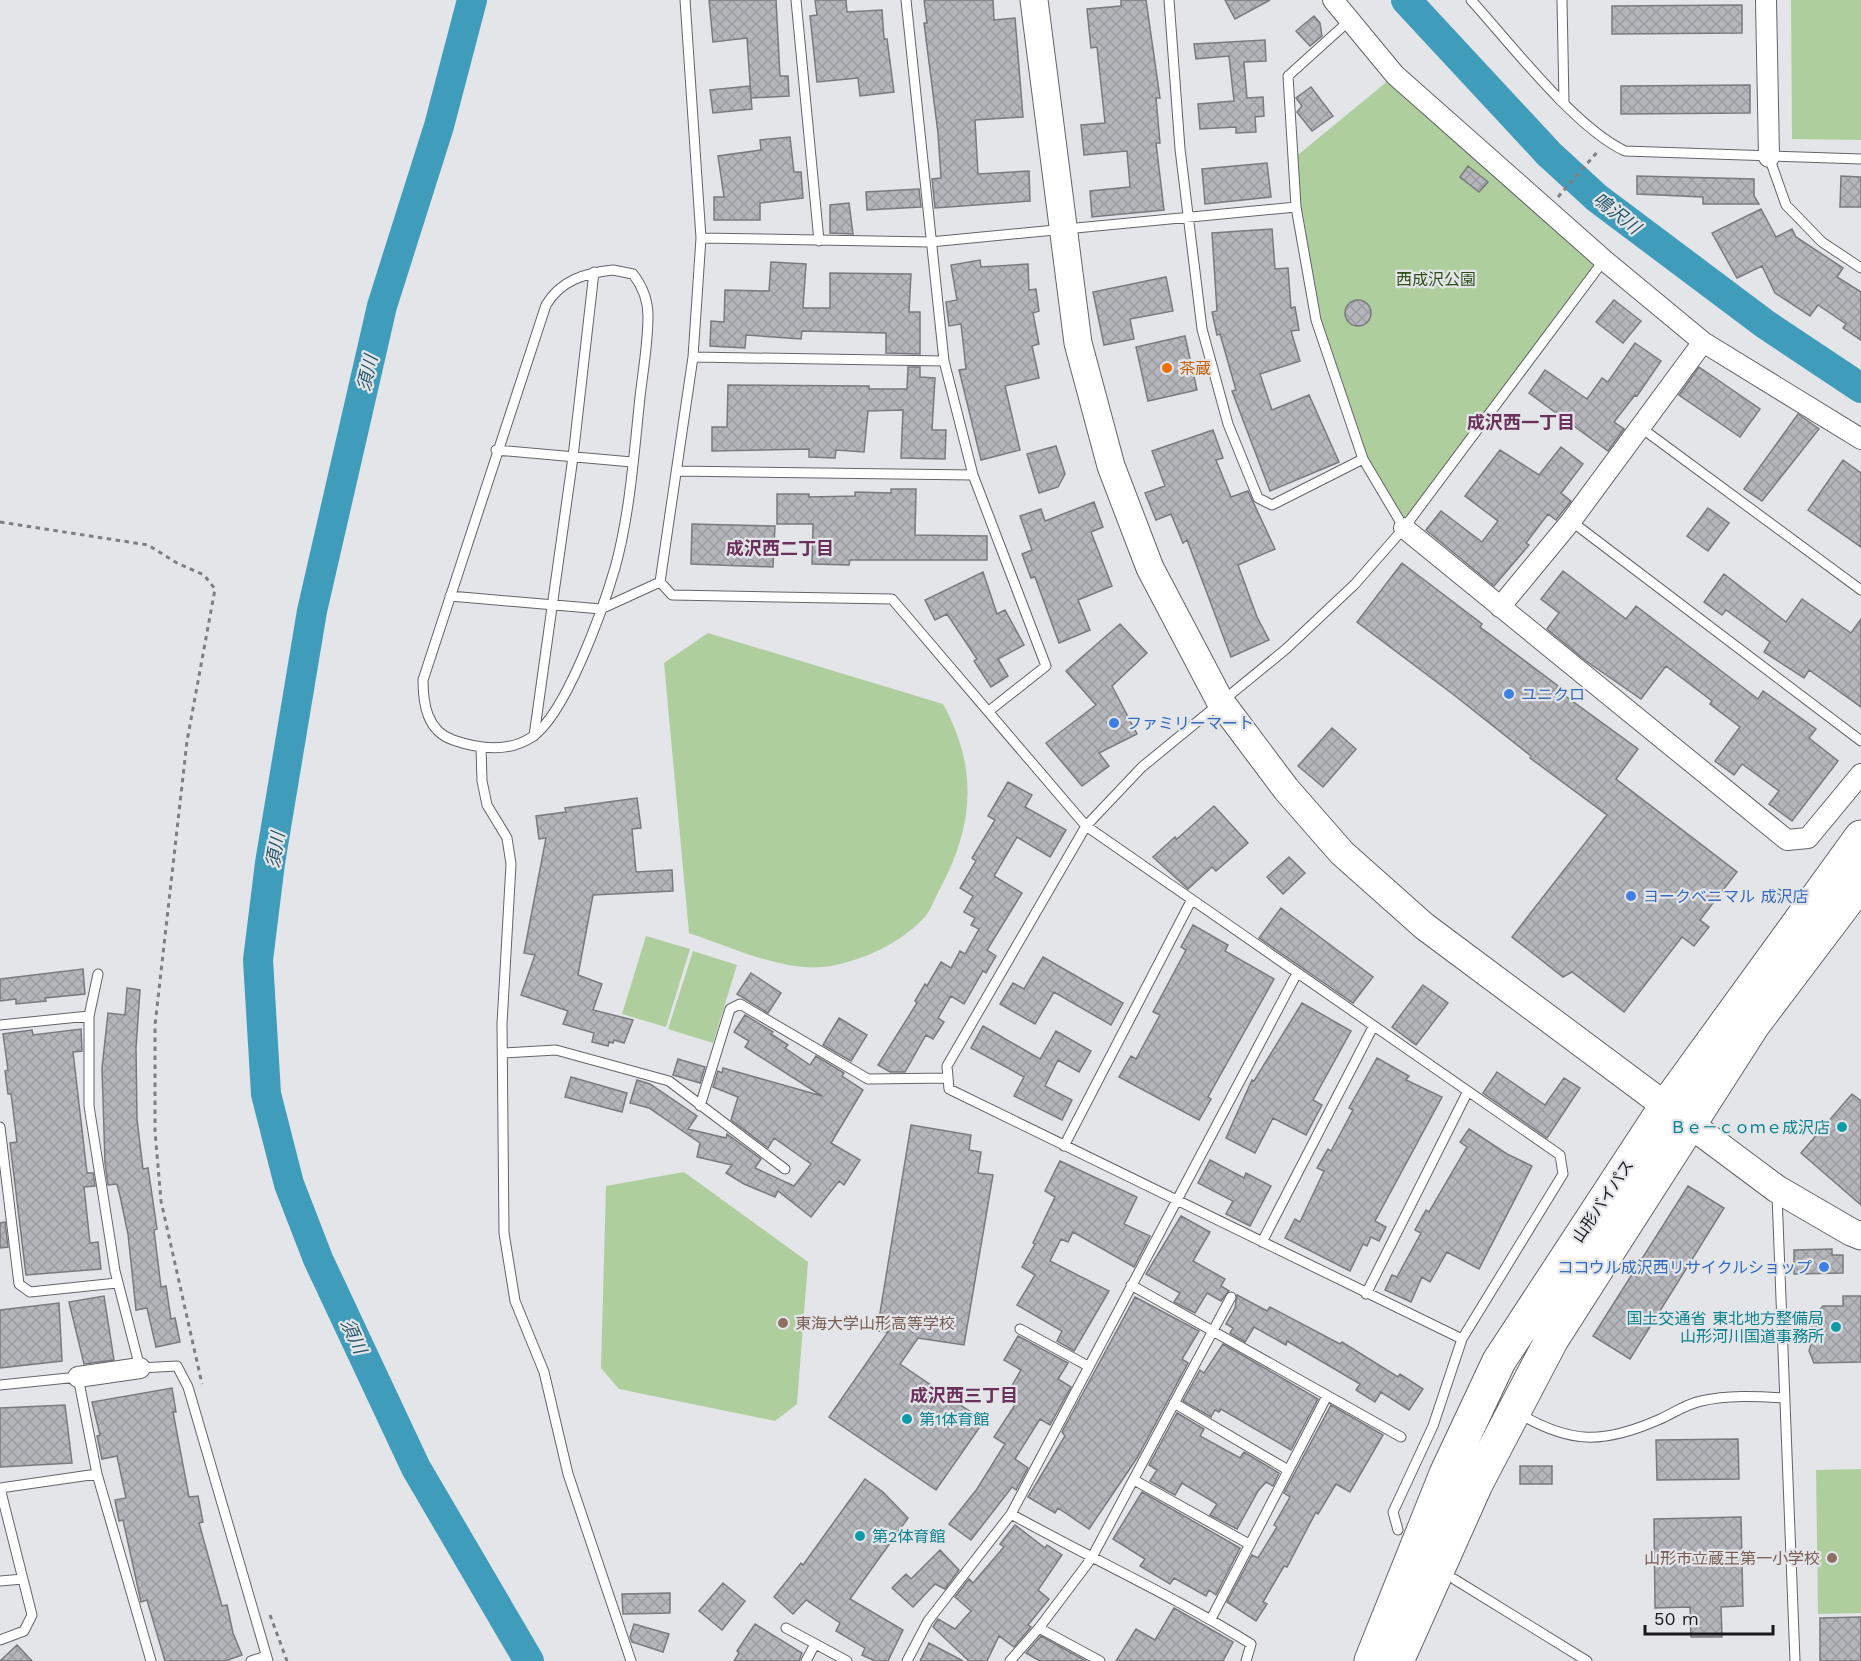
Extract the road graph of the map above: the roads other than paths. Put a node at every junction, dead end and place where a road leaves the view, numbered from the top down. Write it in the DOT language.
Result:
graph roads {
  1 [pos="685,0"];
  2 [pos="796,0"];
  3 [pos="906,0"];
  4 [pos="1034,0"];
  5 [pos="1169,0"];
  6 [pos="1333,0"];
  7 [pos="1472,0"];
  8 [pos="1562,0"];
  9 [pos="1766,0"];
  10 [pos="1350,20"];
  11 [pos="1564,103"];
  12 [pos="1769,158"];
  13 [pos="1861,159"];
  14 [pos="1296,207"];
  15 [pos="1188,218"];
  16 [pos="1063,231"];
  17 [pos="701,238"];
  18 [pos="819,241"];
  19 [pos="930,243"];
  20 [pos="1604,260"];
  21 [pos="1861,268"];
  22 [pos="594,272"];
  23 [pos="1703,342"];
  24 [pos="693,357"];
  25 [pos="944,361"];
  26 [pos="1640,427"];
  27 [pos="1861,440"];
  28 [pos="496,450"];
  29 [pos="573,457"];
  30 [pos="1363,459"];
  31 [pos="632,462"];
  32 [pos="677,471"];
  33 [pos="974,475"];
  34 [pos="1571,521"];
  35 [pos="1404,528"];
  36 [pos="660,582"];
  37 [pos="1861,590"];
  38 [pos="450,596"];
  39 [pos="552,604"];
  40 [pos="1500,607"];
  41 [pos="601,609"];
  42 [pos="1220,701"];
  43 [pos="989,711"];
  44 [pos="534,736"];
  45 [pos="1861,741"];
  46 [pos="481,747"];
  47 [pos="1861,774"];
  48 [pos="1086,826"];
  49 [pos="1861,837"];
  50 [pos="1861,882"];
  51 [pos="1191,901"];
  52 [pos="98,974"];
  53 [pos="1296,975"];
  54 [pos="89,1016"];
  55 [pos="0,1025"];
  56 [pos="1373,1027"];
  57 [pos="504,1053"];
  58 [pos="948,1078"];
  59 [pos="1467,1093"];
  60 [pos="700,1107"];
  61 [pos="1678,1115"];
  62 [pos="0,1127"];
  63 [pos="1064,1146"];
  64 [pos="785,1169"];
  65 [pos="1777,1189"];
  66 [pos="1175,1202"];
  67 [pos="1861,1236"];
  68 [pos="1262,1242"];
  69 [pos="117,1282"];
  70 [pos="1131,1285"];
  71 [pos="1366,1294"];
  72 [pos="1231,1297"];
  73 [pos="1020,1329"];
  74 [pos="1212,1331"];
  75 [pos="1462,1339"];
  76 [pos="1088,1366"];
  77 [pos="140,1368"];
  78 [pos="78,1377"];
  79 [pos="0,1385"];
  80 [pos="1327,1395"];
  81 [pos="1784,1398"];
  82 [pos="1174,1403"];
  83 [pos="1513,1410"];
  84 [pos="1401,1437"];
  85 [pos="1288,1470"];
  86 [pos="97,1474"];
  87 [pos="1134,1480"];
  88 [pos="0,1488"];
  89 [pos="1011,1514"];
  90 [pos="1398,1530"];
  91 [pos="1249,1544"];
  92 [pos="1091,1559"];
  93 [pos="23,1579"];
  94 [pos="1454,1579"];
  95 [pos="0,1581"];
  96 [pos="1211,1619"];
  97 [pos="786,1628"];
  98 [pos="1039,1628"];
  99 [pos="0,1640"];
  100 [pos="815,1644"];
  101 [pos="267,1658"];
  102 [pos="151,1661"];
  103 [pos="251,1661"];
  104 [pos="631,1661"];
  105 [pos="806,1661"];
  106 [pos="847,1661"];
  107 [pos="907,1661"];
  108 [pos="1010,1661"];
  109 [pos="1100,1661"];
  110 [pos="1246,1661"];
  111 [pos="1371,1661"];
  112 [pos="1397,1661"];
  113 [pos="1587,1661"];
  114 [pos="1795,1661"];
  1 -- 17 [label="lane"];
  2 -- 18 [label="lane"];
  3 -- 19 [label="lane"];
  4 -- 16 [label="street"];
  5 -- 15 [label="lane"];
  6 -- 10 [label="street"];
  7 -- 11 [label="lane"];
  8 -- 11 [label="lane"];
  9 -- 12 [label="street"];
  10 -- 14 [label="lane"];
  10 -- 20 [label="street"];
  11 -- 12 [label="lane"];
  12 -- 13 [label="lane"];
  12 -- 21 [label="lane"];
  14 -- 15 [label="lane"];
  14 -- 30 [label="lane"];
  15 -- 16 [label="lane"];
  15 -- 30 [label="lane"];
  16 -- 19 [label="lane"];
  16 -- 42 [label="street"];
  17 -- 18 [label="lane"];
  17 -- 24 [label="lane"];
  18 -- 19 [label="lane"];
  19 -- 25 [label="lane"];
  20 -- 23 [label="street"];
  20 -- 35 [label="lane"];
  22 -- 28 [label="lane"];
  22 -- 29 [label="lane"];
  22 -- 31 [label="lane"];
  23 -- 26 [label="street"];
  23 -- 27 [label="street"];
  24 -- 25 [label="lane"];
  24 -- 32 [label="lane"];
  25 -- 33 [label="lane"];
  26 -- 34 [label="street"];
  26 -- 37 [label="lane"];
  28 -- 29 [label="lane"];
  28 -- 38 [label="lane"];
  29 -- 31 [label="lane"];
  29 -- 39 [label="lane"];
  30 -- 35 [label="lane"];
  31 -- 41 [label="lane"];
  32 -- 33 [label="lane"];
  32 -- 36 [label="lane"];
  33 -- 43 [label="lane"];
  34 -- 40 [label="street"];
  34 -- 45 [label="lane"];
  35 -- 40 [label="street"];
  35 -- 42 [label="lane"];
  36 -- 41 [label="lane"];
  36 -- 43 [label="lane"];
  38 -- 39 [label="lane"];
  38 -- 46 [label="lane"];
  39 -- 41 [label="lane"];
  39 -- 44 [label="lane"];
  40 -- 47 [label="street"];
  41 -- 44 [label="lane"];
  42 -- 48 [label="lane"];
  42 -- 61 [label="street"];
  43 -- 48 [label="lane"];
  44 -- 46 [label="lane"];
  46 -- 57 [label="lane"];
  48 -- 51 [label="lane"];
  48 -- 58 [label="lane"];
  49 -- 61 [label="highway, 山形バイパス"];
  50 -- 61 [label="highway, 山形バイパス"];
  51 -- 53 [label="lane"];
  51 -- 63 [label="lane"];
  52 -- 54 [label="lane"];
  53 -- 56 [label="lane"];
  53 -- 66 [label="lane"];
  54 -- 55 [label="lane"];
  54 -- 69 [label="lane"];
  56 -- 59 [label="lane"];
  56 -- 68 [label="lane"];
  57 -- 60 [label="lane"];
  57 -- 104 [label="lane"];
  58 -- 60 [label="lane"];
  58 -- 63 [label="lane"];
  59 -- 71 [label="lane"];
  59 -- 75 [label="lane"];
  60 -- 64 [label="lane"];
  61 -- 65 [label="street"];
  61 -- 83 [label="highway, 山形バイパス"];
  61 -- 111 [label="highway, 山形バイパス"];
  62 -- 69 [label="lane"];
  63 -- 66 [label="lane"];
  65 -- 67 [label="street"];
  65 -- 81 [label="lane"];
  66 -- 68 [label="lane"];
  66 -- 70 [label="lane"];
  68 -- 71 [label="lane"];
  69 -- 77 [label="lane"];
  70 -- 74 [label="lane"];
  70 -- 76 [label="lane"];
  71 -- 75 [label="lane"];
  72 -- 74 [label="lane"];
  73 -- 76 [label="lane"];
  74 -- 80 [label="lane"];
  74 -- 82 [label="lane"];
  75 -- 90 [label="lane"];
  76 -- 89 [label="lane"];
  77 -- 78 [label="street"];
  77 -- 101 [label="lane"];
  78 -- 79 [label="lane"];
  78 -- 86 [label="lane"];
  80 -- 84 [label="lane"];
  80 -- 85 [label="lane"];
  81 -- 83 [label="lane"];
  81 -- 114 [label="lane"];
  82 -- 85 [label="lane"];
  82 -- 87 [label="lane"];
  83 -- 112 [label="highway, 山形バイパス"];
  85 -- 91 [label="lane"];
  86 -- 88 [label="lane"];
  86 -- 102 [label="lane"];
  87 -- 91 [label="lane"];
  87 -- 92 [label="lane"];
  88 -- 93 [label="lane"];
  89 -- 92 [label="lane"];
  89 -- 107 [label="lane"];
  91 -- 96 [label="lane"];
  92 -- 96 [label="lane"];
  92 -- 98 [label="lane"];
  93 -- 95 [label="lane"];
  93 -- 99 [label="lane"];
  94 -- 113 [label="lane"];
  96 -- 110 [label="lane"];
  97 -- 100 [label="lane"];
  98 -- 108 [label="lane"];
  98 -- 109 [label="lane"];
  100 -- 105 [label="lane"];
  100 -- 106 [label="lane"];
  101 -- 103 [label="lane"];
}
